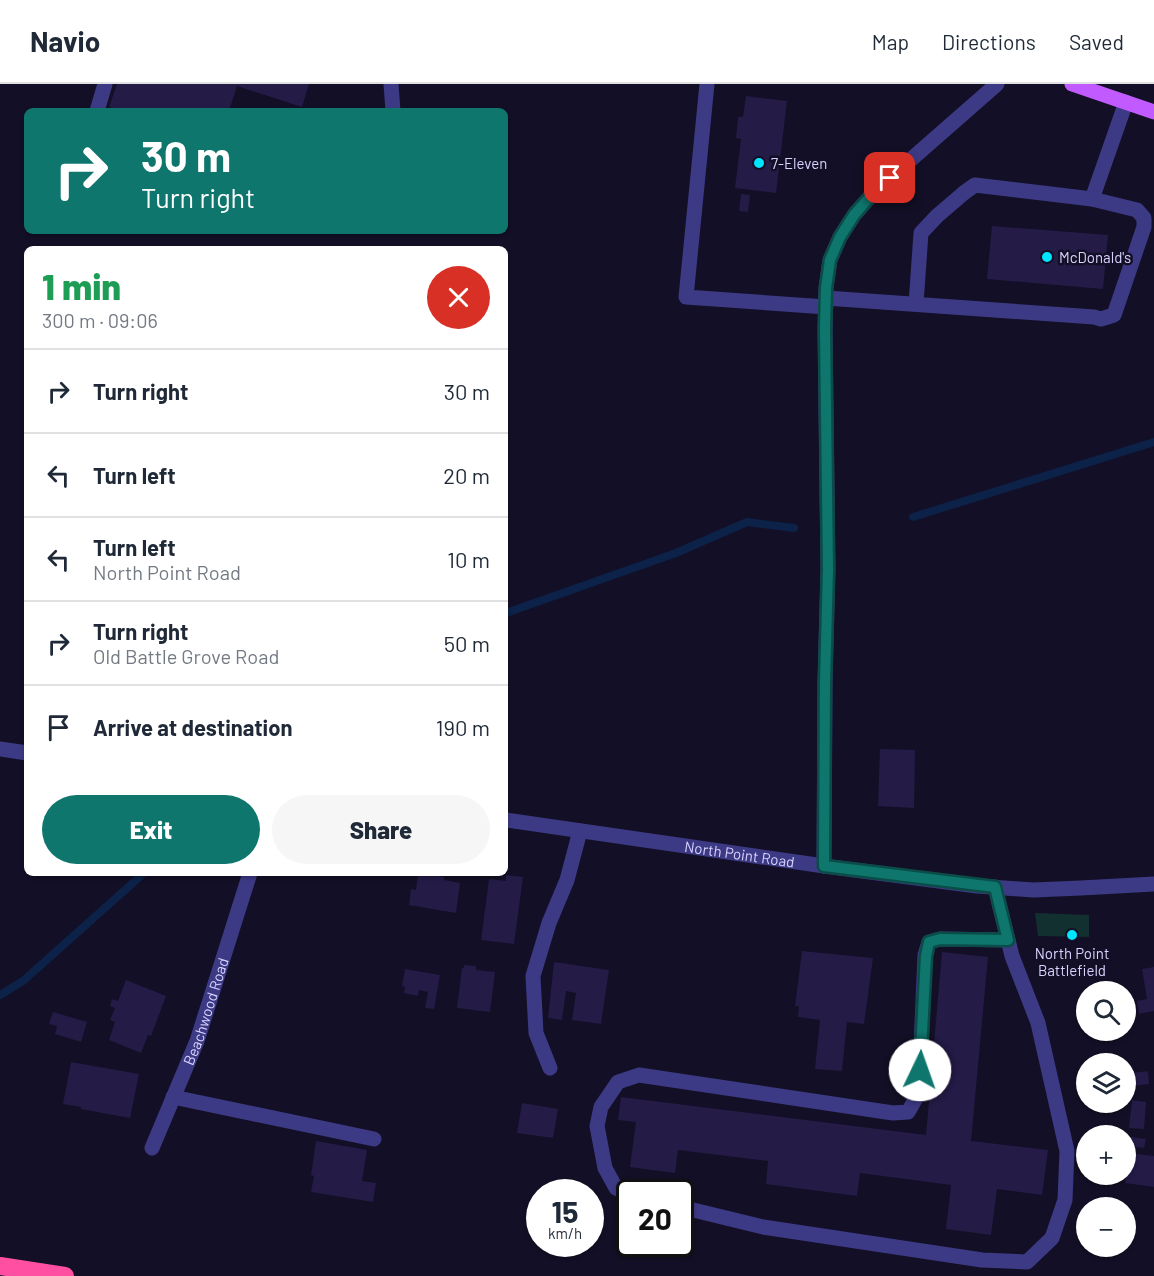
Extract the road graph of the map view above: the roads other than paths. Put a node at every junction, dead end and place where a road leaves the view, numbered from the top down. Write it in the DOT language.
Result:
graph roads {
  1 [pos="105,84"];
  2 [pos="391,84"];
  3 [pos="706,84"];
  4 [pos="997,84"];
  5 [pos="1072,84"];
  6 [pos="1126,102"];
  7 [pos="98,108"];
  8 [pos="393,108"];
  9 [pos="1154,112"];
  10 [pos="1092,199"];
  11 [pos="1149,218"];
  12 [pos="826,302"];
  13 [pos="916,304"];
  14 [pos="0,749"];
  15 [pos="24,753"];
  16 [pos="508,820"];
  17 [pos="580,831"];
  18 [pos="824,866"];
  19 [pos="249,876"];
  20 [pos="1154,884"];
  21 [pos="995,887"];
  22 [pos="1008,940"];
  23 [pos="550,1068"];
  24 [pos="173,1097"];
  25 [pos="374,1139"];
  26 [pos="152,1148"];
  27 [pos="616,1188"];
  28 [pos="694,1210"];
  29 [pos="0,1266"];
  30 [pos="65,1276"];
  1 -- 7 [label="street"];
  2 -- 8 [label="street"];
  3 -- 12 [label="street"];
  4 -- 12 [label="street"];
  5 -- 6 [label="main road"];
  6 -- 9 [label="main road"];
  6 -- 10 [label="street"];
  10 -- 11 [label="street"];
  10 -- 13 [label="street"];
  11 -- 13 [label="street"];
  12 -- 13 [label="street"];
  12 -- 18 [label="street"];
  14 -- 15 [label="street"];
  16 -- 17 [label="street, North Point Road"];
  17 -- 18 [label="street, North Point Road"];
  17 -- 23 [label="street"];
  18 -- 21 [label="street, North Point Road"];
  19 -- 24 [label="street, Beachwood Road"];
  20 -- 21 [label="street, North Point Road"];
  21 -- 22 [label="street"];
  22 -- 27 [label="street"];
  22 -- 28 [label="street"];
  24 -- 25 [label="street"];
  24 -- 26 [label="street, Beachwood Road"];
  29 -- 30 [label="highway"];
}
